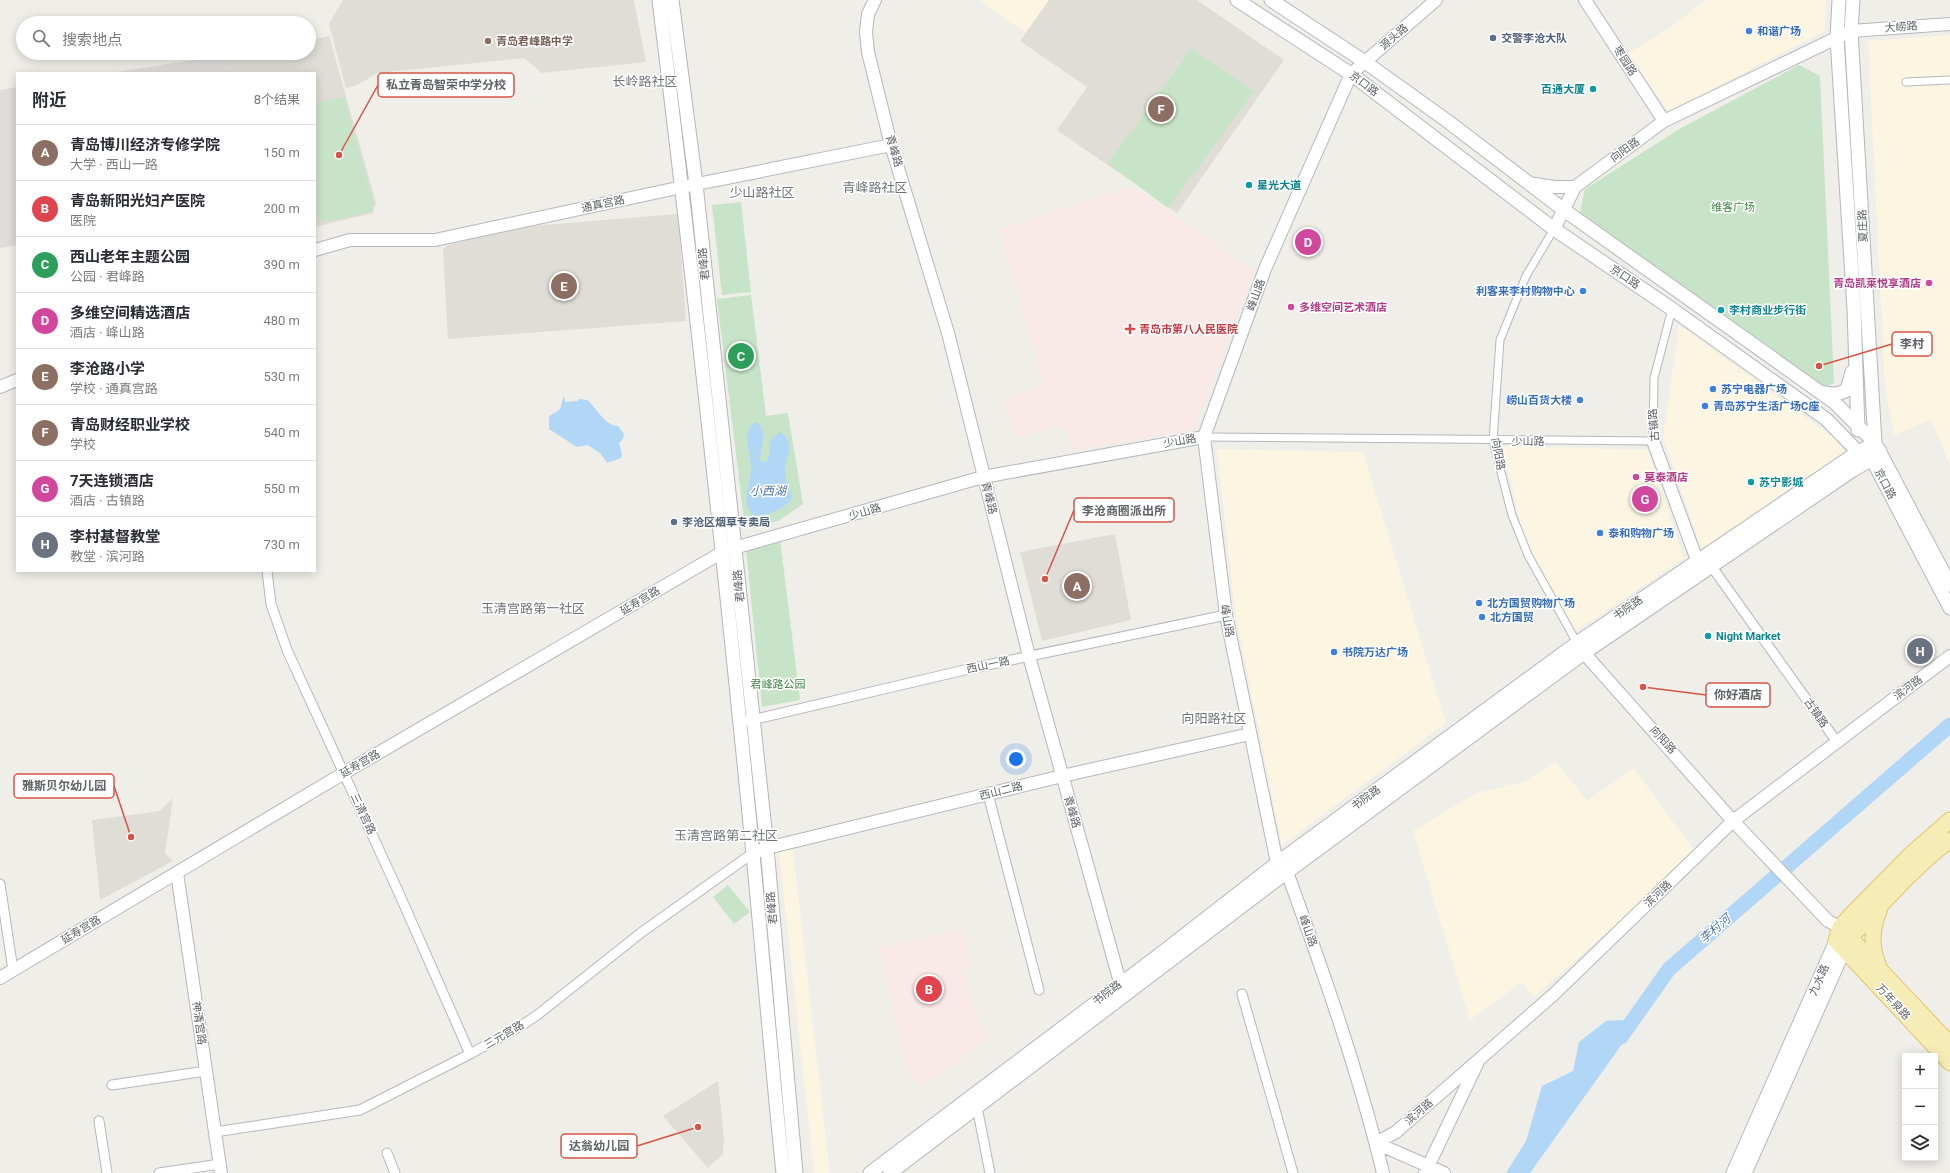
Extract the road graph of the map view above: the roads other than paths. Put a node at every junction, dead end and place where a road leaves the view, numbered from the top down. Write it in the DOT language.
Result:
graph roads {
  1 [pos="659,0"];
  2 [pos="672,0"];
  3 [pos="875,0"];
  4 [pos="1237,0"];
  5 [pos="1271,0"];
  6 [pos="1436,0"];
  7 [pos="1584,0"];
  8 [pos="1839,0"];
  9 [pos="1853,0"];
  10 [pos="1950,24"];
  11 [pos="1852,31"];
  12 [pos="1837,38"];
  13 [pos="1365,62"];
  14 [pos="1351,74"];
  15 [pos="1950,80"];
  16 [pos="1906,82"];
  17 [pos="1664,122"];
  18 [pos="891,145"];
  19 [pos="1528,183"];
  20 [pos="696,184"];
  21 [pos="682,187"];
  22 [pos="1575,187"];
  23 [pos="1564,210"];
  24 [pos="1554,229"];
  25 [pos="316,250"];
  26 [pos="1672,309"];
  27 [pos="1855,359"];
  28 [pos="16,380"];
  29 [pos="0,387"];
  30 [pos="1819,392"];
  31 [pos="1858,426"];
  32 [pos="1204,437"];
  33 [pos="1493,440"];
  34 [pos="1653,441"];
  35 [pos="1875,451"];
  36 [pos="1858,452"];
  37 [pos="983,477"];
  38 [pos="734,548"];
  39 [pos="721,553"];
  40 [pos="1697,560"];
  41 [pos="1712,567"];
  42 [pos="267,572"];
  43 [pos="1950,585"];
  44 [pos="1950,608"];
  45 [pos="1226,615"];
  46 [pos="1581,648"];
  47 [pos="1029,656"];
  48 [pos="1950,656"];
  49 [pos="753,720"];
  50 [pos="739,723"];
  51 [pos="1250,734"];
  52 [pos="1837,742"];
  53 [pos="344,773"];
  54 [pos="1062,776"];
  55 [pos="988,794"];
  56 [pos="1950,820"];
  57 [pos="1738,825"];
  58 [pos="1950,840"];
  59 [pos="767,848"];
  60 [pos="753,853"];
  61 [pos="1282,867"];
  62 [pos="177,873"];
  63 [pos="0,884"];
  64 [pos="1880,907"];
  65 [pos="1840,935"];
  66 [pos="13,970"];
  67 [pos="1881,971"];
  68 [pos="0,978"];
  69 [pos="1120,983"];
  70 [pos="1040,990"];
  71 [pos="1242,994"];
  72 [pos="1124,997"];
  73 [pos="1950,1044"];
  74 [pos="470,1054"];
  75 [pos="1480,1059"];
  76 [pos="1950,1063"];
  77 [pos="206,1071"];
  78 [pos="112,1085"];
  79 [pos="977,1107"];
  80 [pos="100,1121"];
  81 [pos="215,1132"];
  82 [pos="1376,1143"];
  83 [pos="387,1153"];
  84 [pos="220,1169"];
  85 [pos="1426,1169"];
  86 [pos="107,1173"];
  87 [pos="159,1173"];
  88 [pos="395,1173"];
  89 [pos="783,1173"];
  90 [pos="796,1173"];
  91 [pos="870,1173"];
  92 [pos="890,1173"];
  93 [pos="990,1173"];
  94 [pos="1293,1173"];
  95 [pos="1383,1173"];
  96 [pos="1444,1173"];
  97 [pos="1732,1173"];
  98 [pos="1745,1173"];
  1 -- 21 [label="main road, 君峰路"];
  2 -- 20 [label="main road, 君峰路"];
  3 -- 18 [label="street, 青峰路"];
  4 -- 14 [label="main road, 京口路"];
  5 -- 13 [label="main road, 京口路"];
  6 -- 13 [label="street, 源头路"];
  7 -- 17 [label="street, 枣园路"];
  8 -- 12 [label="main road, 夏庄路"];
  9 -- 11 [label="main road, 夏庄路"];
  10 -- 11 [label="street, 大崂路"];
  11 -- 12 [label="street, 向阳路"];
  11 -- 35 [label="main road, 夏庄路"];
  12 -- 17 [label="street, 向阳路"];
  12 -- 27 [label="main road, 夏庄路"];
  13 -- 14 [label="street, 源头路"];
  13 -- 19 [label="main road, 京口路"];
  14 -- 24 [label="main road, 京口路"];
  14 -- 32 [label="street, 峰山路"];
  15 -- 16 [label="street"];
  17 -- 22 [label="street, 向阳路"];
  18 -- 20 [label="street, 通真宫路"];
  18 -- 37 [label="street, 青峰路"];
  19 -- 22 [label="street"];
  19 -- 23 [label="main road, 京口路"];
  20 -- 21 [label="street, 通真宫路"];
  20 -- 38 [label="main road, 君峰路"];
  21 -- 25 [label="street, 通真宫路"];
  21 -- 39 [label="main road, 君峰路"];
  22 -- 23 [label="street, 向阳路"];
  23 -- 24 [label="street, 向阳路"];
  23 -- 30 [label="main road, 京口路"];
  24 -- 26 [label="main road, 京口路"];
  24 -- 33 [label="street, 向阳路"];
  26 -- 34 [label="street, 古镇路"];
  26 -- 36 [label="main road, 京口路"];
  27 -- 30 [label="main road"];
  27 -- 31 [label="main road, 夏庄路"];
  28 -- 29 [label="street"];
  30 -- 31 [label="main road, 京口路"];
  31 -- 35 [label="main road, 京口路"];
  31 -- 36 [label="main road, 夏庄路"];
  32 -- 33 [label="street, 少山路"];
  32 -- 37 [label="street, 少山路"];
  32 -- 45 [label="street, 峰山路"];
  33 -- 34 [label="street, 少山路"];
  33 -- 46 [label="street, 向阳路"];
  34 -- 40 [label="street, 古镇路"];
  35 -- 36 [label="main road, 书院路"];
  35 -- 41 [label="main road, 书院路"];
  35 -- 43 [label="main road, 京口路"];
  35 -- 44 [label="main road, 京口路"];
  36 -- 40 [label="main road, 书院路"];
  37 -- 38 [label="street, 少山路"];
  37 -- 47 [label="street, 青峰路"];
  38 -- 39 [label="street, 少山路"];
  38 -- 49 [label="main road, 君峰路"];
  39 -- 50 [label="main road, 君峰路"];
  39 -- 53 [label="street, 延寿宫路"];
  40 -- 46 [label="main road, 书院路"];
  41 -- 46 [label="main road, 书院路"];
  41 -- 52 [label="street, 古镇路"];
  42 -- 53 [label="street, 三清宫路"];
  45 -- 47 [label="street, 西山一路"];
  45 -- 51 [label="street, 峰山路"];
  46 -- 57 [label="street, 向阳路"];
  46 -- 61 [label="main road, 书院路"];
  47 -- 49 [label="street, 西山一路"];
  47 -- 54 [label="street, 青峰路"];
  48 -- 52 [label="street, 滨河路"];
  49 -- 50 [label="street, 西山一路"];
  49 -- 59 [label="main road, 君峰路"];
  50 -- 60 [label="main road, 君峰路"];
  51 -- 54 [label="street, 西山二路"];
  51 -- 61 [label="street, 峰山路"];
  52 -- 57 [label="street, 滨河路"];
  53 -- 62 [label="street, 延寿宫路"];
  53 -- 74 [label="street, 三清宫路"];
  54 -- 55 [label="street, 西山二路"];
  54 -- 69 [label="street, 青峰路"];
  55 -- 59 [label="street, 西山二路"];
  55 -- 70 [label="street"];
  56 -- 65 [label="main road, 九水路"];
  57 -- 65 [label="street, 向阳路"];
  57 -- 75 [label="street, 滨河路"];
  58 -- 64 [label="main road, 九水路"];
  59 -- 60 [label="street, 西山二路"];
  59 -- 90 [label="main road, 君峰路"];
  60 -- 74 [label="street, 三元宫路"];
  60 -- 89 [label="main road, 君峰路"];
  61 -- 69 [label="main road, 书院路"];
  61 -- 72 [label="main road, 书院路"];
  61 -- 82 [label="street, 峰山路"];
  62 -- 66 [label="street, 延寿宫路"];
  62 -- 77 [label="street, 神清宫路"];
  63 -- 66 [label="street"];
  64 -- 65 [label="main road, 九水路"];
  64 -- 67 [label="main road"];
  65 -- 67 [label="main road, 万年泉路"];
  65 -- 76 [label="main road, 万年泉路"];
  65 -- 97 [label="main road, 九水路"];
  65 -- 98 [label="main road, 九水路"];
  66 -- 68 [label="street, 延寿宫路"];
  67 -- 73 [label="main road, 万年泉路"];
  69 -- 72 [label="street, 青峰路"];
  69 -- 91 [label="main road, 书院路"];
  71 -- 94 [label="street"];
  72 -- 79 [label="main road, 书院路"];
  74 -- 81 [label="street, 三元宫路"];
  75 -- 82 [label="street, 滨河路"];
  75 -- 85 [label="street"];
  77 -- 78 [label="street"];
  77 -- 81 [label="street, 神清宫路"];
  79 -- 92 [label="main road, 书院路"];
  79 -- 93 [label="street"];
  80 -- 86 [label="street"];
  81 -- 84 [label="street, 神清宫路"];
  82 -- 85 [label="street"];
  82 -- 95 [label="street, 峰山路"];
  83 -- 88 [label="street"];
  84 -- 87 [label="street"];
  85 -- 96 [label="street"];
}
